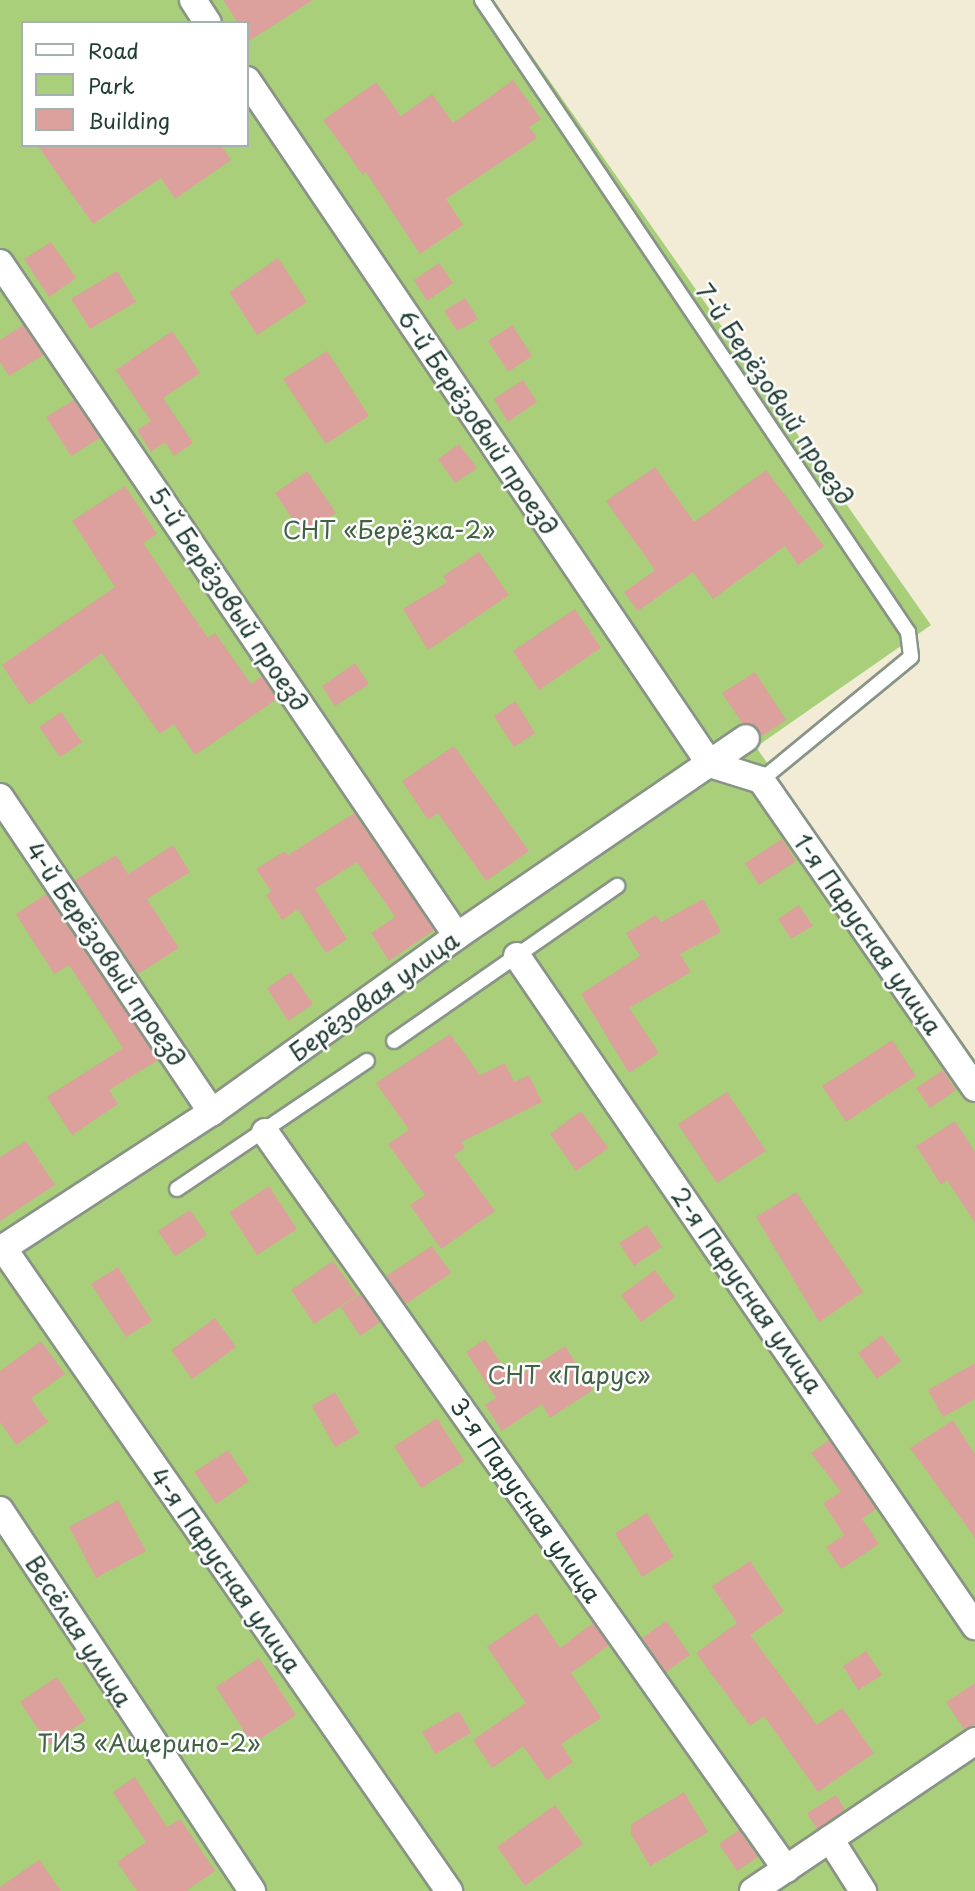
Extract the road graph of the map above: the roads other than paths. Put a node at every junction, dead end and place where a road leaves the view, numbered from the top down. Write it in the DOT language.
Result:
graph roads {
  1 [pos="192,0"];
  2 [pos="482,0"];
  3 [pos="207,21"];
  4 [pos="248,81"];
  5 [pos="0,263"];
  6 [pos="746,738"];
  7 [pos="710,764"];
  8 [pos="761,780"];
  9 [pos="0,797"];
  10 [pos="617,886"];
  11 [pos="457,936"];
  12 [pos="517,956"];
  13 [pos="394,1041"];
  14 [pos="367,1061"];
  15 [pos="975,1088"];
  16 [pos="212,1112"];
  17 [pos="265,1132"];
  18 [pos="177,1189"];
  19 [pos="2,1249"];
  20 [pos="0,1510"];
  21 [pos="975,1626"];
  22 [pos="975,1741"];
  23 [pos="830,1839"];
  24 [pos="786,1869"];
  25 [pos="252,1891"];
  26 [pos="449,1891"];
  27 [pos="753,1891"];
  28 [pos="863,1891"];
  1 -- 3 [label="street"];
  2 -- 8 [label="lane, 7-й Берёзовый проезд"];
  4 -- 7 [label="street, 6-й Берёзовый проезд"];
  5 -- 11 [label="street, 5-й Берёзовый проезд"];
  6 -- 7 [label="street, Берёзовая улица"];
  7 -- 8 [label="street"];
  7 -- 11 [label="street, Берёзовая улица"];
  8 -- 15 [label="street, 1-я Парусная улица"];
  9 -- 16 [label="street, 4-й Берёзовый проезд"];
  10 -- 12 [label="lane"];
  11 -- 16 [label="street, Берёзовая улица"];
  12 -- 13 [label="lane"];
  12 -- 21 [label="street, 2-я Парусная улица"];
  14 -- 17 [label="lane"];
  16 -- 19 [label="street, Берёзовая улица"];
  17 -- 18 [label="lane"];
  17 -- 24 [label="street, 3-я Парусная улица"];
  19 -- 26 [label="street, 4-я Парусная улица"];
  20 -- 25 [label="street, Весёлая улица"];
  22 -- 23 [label="street"];
  23 -- 24 [label="street"];
  23 -- 28 [label="street"];
  24 -- 27 [label="street"];
}
